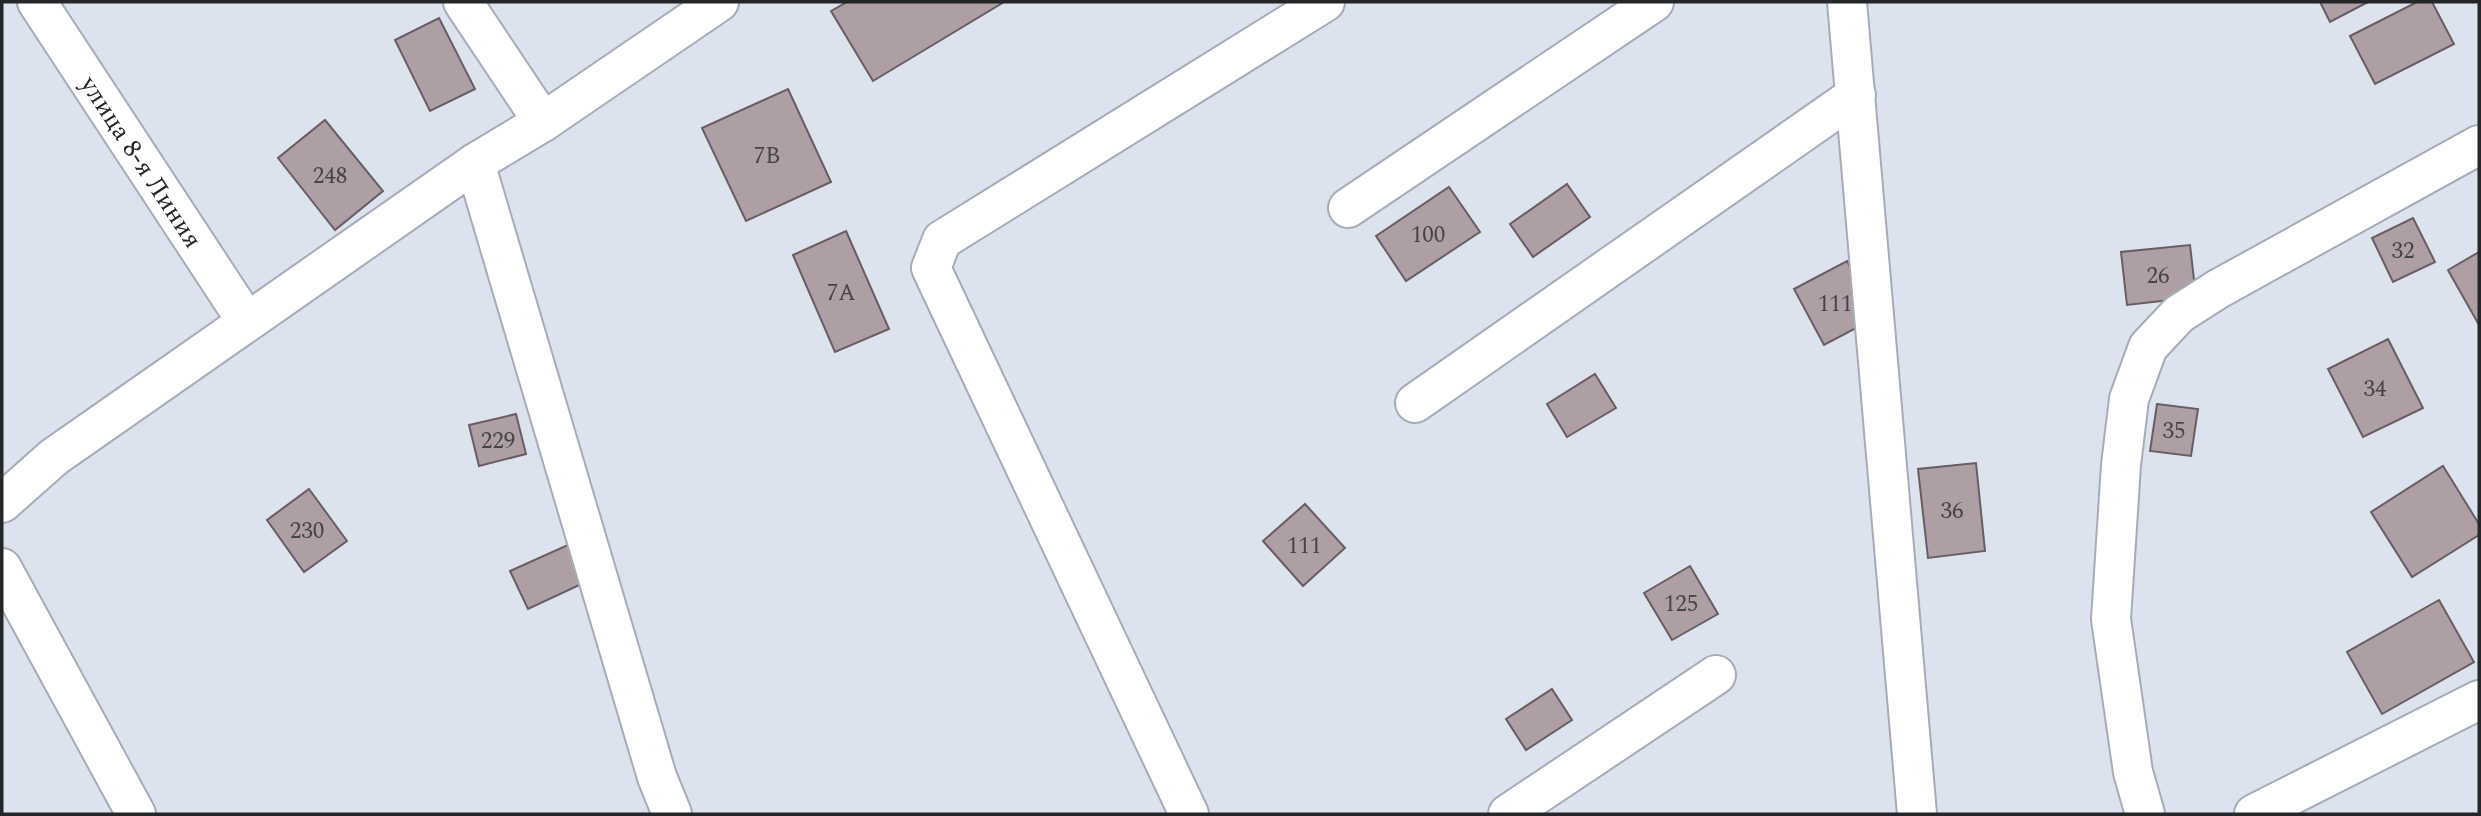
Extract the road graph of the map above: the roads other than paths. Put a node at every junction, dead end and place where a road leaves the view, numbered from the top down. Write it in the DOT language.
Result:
graph roads {
  1 [pos="37,2"];
  2 [pos="463,2"];
  3 [pos="719,2"];
  4 [pos="1325,2"];
  5 [pos="1654,2"];
  6 [pos="1847,2"];
  7 [pos="1856,95"];
  8 [pos="542,122"];
  9 [pos="2479,145"];
  10 [pos="475,163"];
  11 [pos="1349,208"];
  12 [pos="247,322"];
  13 [pos="1415,404"];
  14 [pos="2,503"];
  15 [pos="2,568"];
  16 [pos="1716,675"];
  17 [pos="2479,700"];
  18 [pos="136,814"];
  19 [pos="672,814"];
  20 [pos="1189,814"];
  21 [pos="1508,814"];
  22 [pos="1917,814"];
  23 [pos="2145,814"];
  24 [pos="2254,814"];
  1 -- 12 [label="street, улица 8-я Линия"];
  2 -- 8 [label="street"];
  3 -- 8 [label="street"];
  4 -- 20 [label="street"];
  5 -- 11 [label="street"];
  6 -- 7 [label="street"];
  7 -- 13 [label="street"];
  7 -- 22 [label="street"];
  8 -- 10 [label="street"];
  9 -- 23 [label="street"];
  10 -- 12 [label="street"];
  10 -- 19 [label="street"];
  12 -- 14 [label="street"];
  15 -- 18 [label="street"];
  16 -- 21 [label="street"];
  17 -- 24 [label="street"];
}
